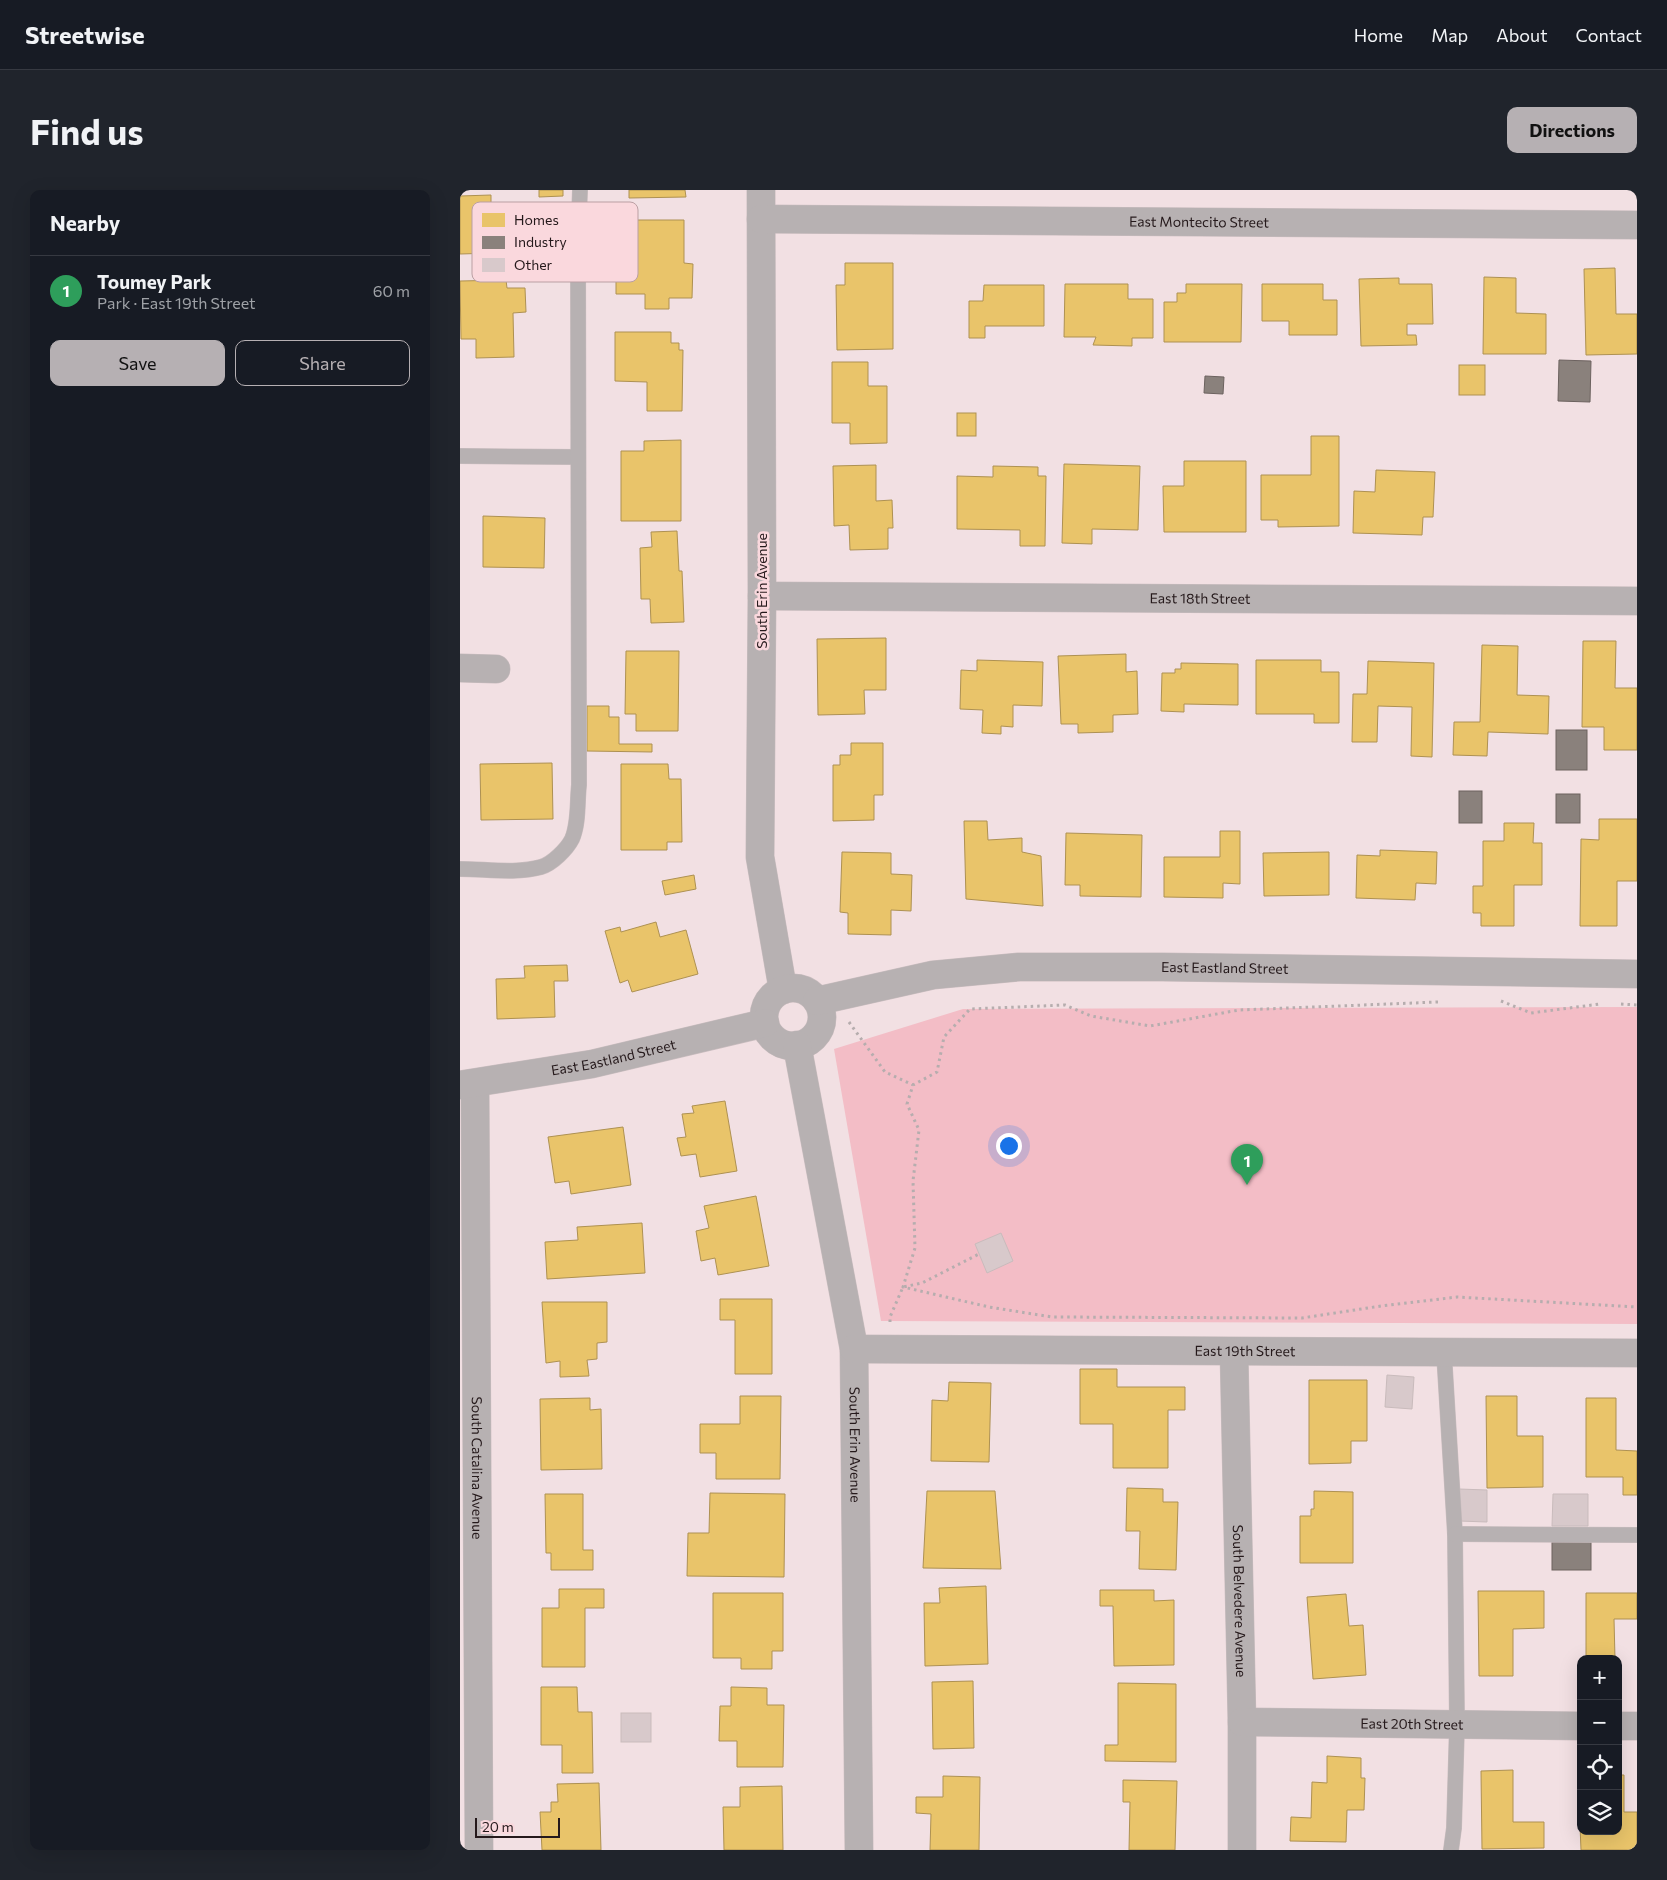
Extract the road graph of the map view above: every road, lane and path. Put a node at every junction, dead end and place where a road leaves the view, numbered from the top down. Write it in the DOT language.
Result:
graph roads {
  1 [pos="761,190"];
  2 [pos="761,219"];
  3 [pos="1637,224"];
  4 [pos="578,282"];
  5 [pos="460,456"];
  6 [pos="578,457"];
  7 [pos="762,596"];
  8 [pos="1637,601"];
  9 [pos="460,668"];
  10 [pos="496,669"];
  11 [pos="460,869"];
  12 [pos="1637,974"];
  13 [pos="783,990"];
  14 [pos="824,1000"];
  15 [pos="1496,1000"];
  16 [pos="1440,1002"];
  17 [pos="1609,1004"];
  18 [pos="1618,1004"];
  19 [pos="1637,1005"];
  20 [pos="765,1022"];
  21 [pos="797,1045"];
  22 [pos="468,1085"];
  23 [pos="912,1085"];
  24 [pos="979,1254"];
  25 [pos="903,1287"];
  26 [pos="1637,1308"];
  27 [pos="854,1349"];
  28 [pos="888,1350"];
  29 [pos="1234,1352"];
  30 [pos="1444,1353"];
  31 [pos="1637,1353"];
  32 [pos="1456,1534"];
  33 [pos="1637,1536"];
  34 [pos="1242,1722"];
  35 [pos="1458,1725"];
  36 [pos="1577,1726"];
  37 [pos="1622,1726"];
  38 [pos="1637,1726"];
  39 [pos="479,1850"];
  40 [pos="859,1850"];
  41 [pos="1242,1850"];
  42 [pos="1451,1850"];
  1 -- 2 [label="street, South Erin Avenue"];
  2 -- 3 [label="street, East Montecito Street"];
  2 -- 7 [label="street, South Erin Avenue"];
  4 -- 6 [label="lane"];
  5 -- 6 [label="lane"];
  6 -- 11 [label="lane"];
  7 -- 8 [label="street, East 18th Street"];
  7 -- 13 [label="street, South Erin Avenue"];
  9 -- 10 [label="street"];
  12 -- 14 [label="street, East Eastland Street"];
  13 -- 14 [label="street"];
  13 -- 20 [label="street"];
  14 -- 21 [label="street"];
  14 -- 23 [label="path"];
  15 -- 17 [label="path"];
  16 -- 23 [label="path"];
  18 -- 19 [label="path"];
  20 -- 21 [label="street"];
  20 -- 22 [label="street, East Eastland Street"];
  21 -- 27 [label="street, South Erin Avenue"];
  22 -- 39 [label="street, South Catalina Avenue"];
  23 -- 25 [label="path"];
  24 -- 25 [label="path"];
  25 -- 26 [label="path"];
  25 -- 28 [label="path"];
  27 -- 28 [label="street, East 19th Street"];
  27 -- 40 [label="street, South Erin Avenue"];
  28 -- 29 [label="street, East 19th Street"];
  29 -- 30 [label="street, East 19th Street"];
  29 -- 34 [label="street, South Belvedere Avenue"];
  30 -- 31 [label="street, East 19th Street"];
  30 -- 32 [label="lane"];
  32 -- 33 [label="lane"];
  32 -- 35 [label="lane"];
  34 -- 35 [label="street, East 20th Street"];
  34 -- 41 [label="street, South Belvedere Avenue"];
  35 -- 36 [label="street, East 20th Street"];
  35 -- 42 [label="lane"];
  37 -- 38 [label="street"];
}
